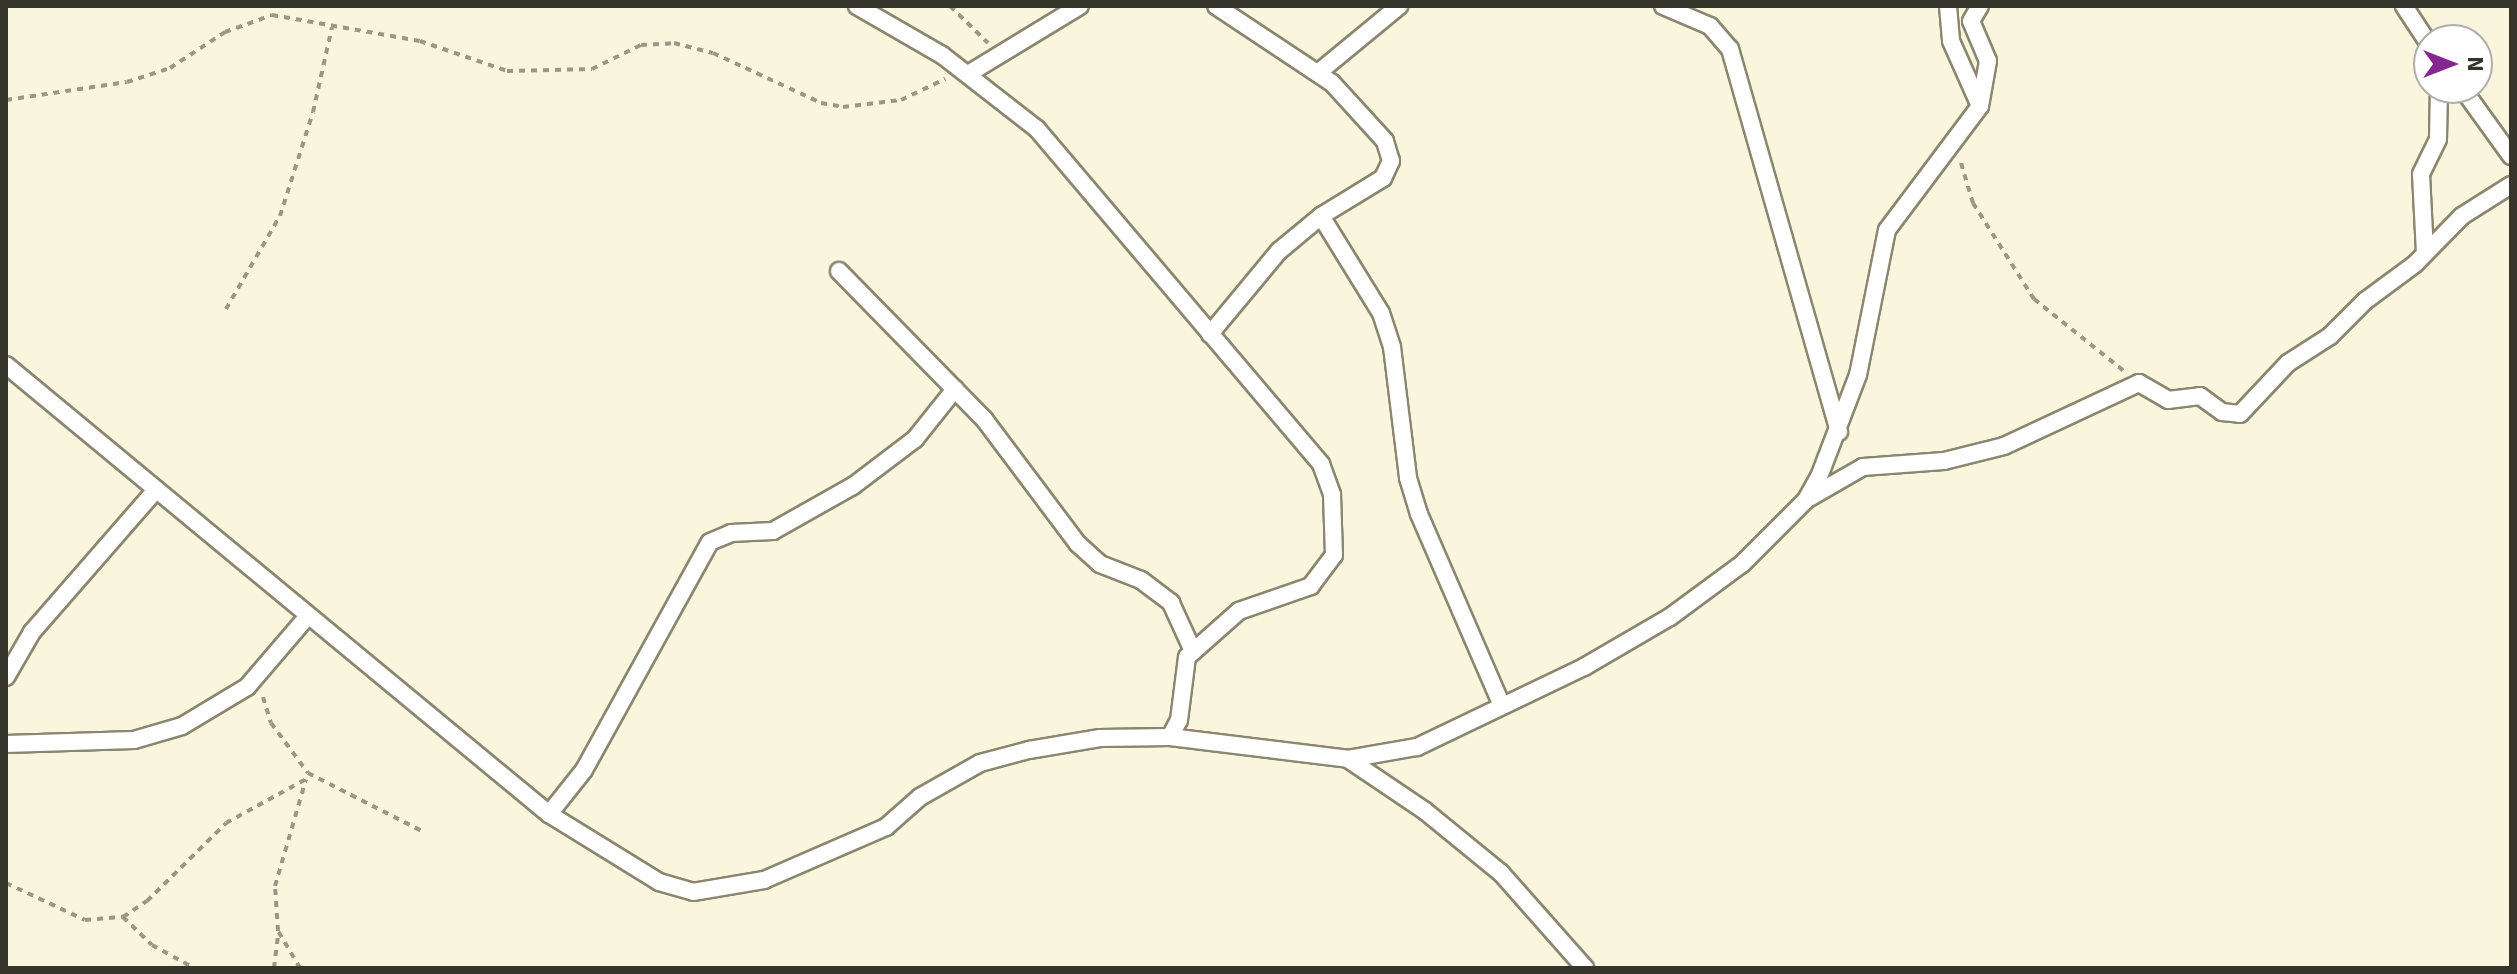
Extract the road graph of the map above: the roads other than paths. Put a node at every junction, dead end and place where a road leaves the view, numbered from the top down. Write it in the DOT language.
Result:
graph roads {
  1 [pos="857,6"];
  2 [pos="1080,6"];
  3 [pos="1216,6"];
  4 [pos="1399,6"];
  5 [pos="1663,6"];
  6 [pos="1948,6"];
  7 [pos="1980,6"];
  8 [pos="2404,6"];
  9 [pos="2416,24"];
  10 [pos="964,71"];
  11 [pos="1319,72"];
  12 [pos="2439,104"];
  13 [pos="2474,104"];
  14 [pos="1980,106"];
  15 [pos="2511,156"];
  16 [pos="2511,185"];
  17 [pos="1321,216"];
  18 [pos="2425,253"];
  19 [pos="839,271"];
  20 [pos="1210,334"];
  21 [pos="6,365"];
  22 [pos="955,389"];
  23 [pos="1839,433"];
  24 [pos="156,490"];
  25 [pos="1806,500"];
  26 [pos="307,617"];
  27 [pos="1193,651"];
  28 [pos="6,677"];
  29 [pos="1502,706"];
  30 [pos="1170,737"];
  31 [pos="6,744"];
  32 [pos="1348,759"];
  33 [pos="549,814"];
  34 [pos="1585,968"];
  1 -- 10 [label="street"];
  2 -- 10 [label="street"];
  3 -- 11 [label="street"];
  4 -- 11 [label="street"];
  5 -- 23 [label="street"];
  6 -- 14 [label="street"];
  7 -- 14 [label="street"];
  8 -- 9 [label="street"];
  10 -- 20 [label="street"];
  11 -- 17 [label="street"];
  12 -- 18 [label="street"];
  13 -- 15 [label="street"];
  14 -- 23 [label="street"];
  16 -- 18 [label="street"];
  17 -- 20 [label="street"];
  17 -- 29 [label="street"];
  18 -- 25 [label="street"];
  19 -- 22 [label="street"];
  20 -- 27 [label="street"];
  21 -- 24 [label="street"];
  22 -- 27 [label="street"];
  22 -- 33 [label="street"];
  23 -- 25 [label="street"];
  24 -- 26 [label="street"];
  24 -- 28 [label="street"];
  25 -- 29 [label="street"];
  26 -- 31 [label="street"];
  26 -- 33 [label="street"];
  27 -- 30 [label="street"];
  29 -- 32 [label="street"];
  30 -- 32 [label="street"];
  30 -- 33 [label="street"];
  32 -- 34 [label="street"];
}
